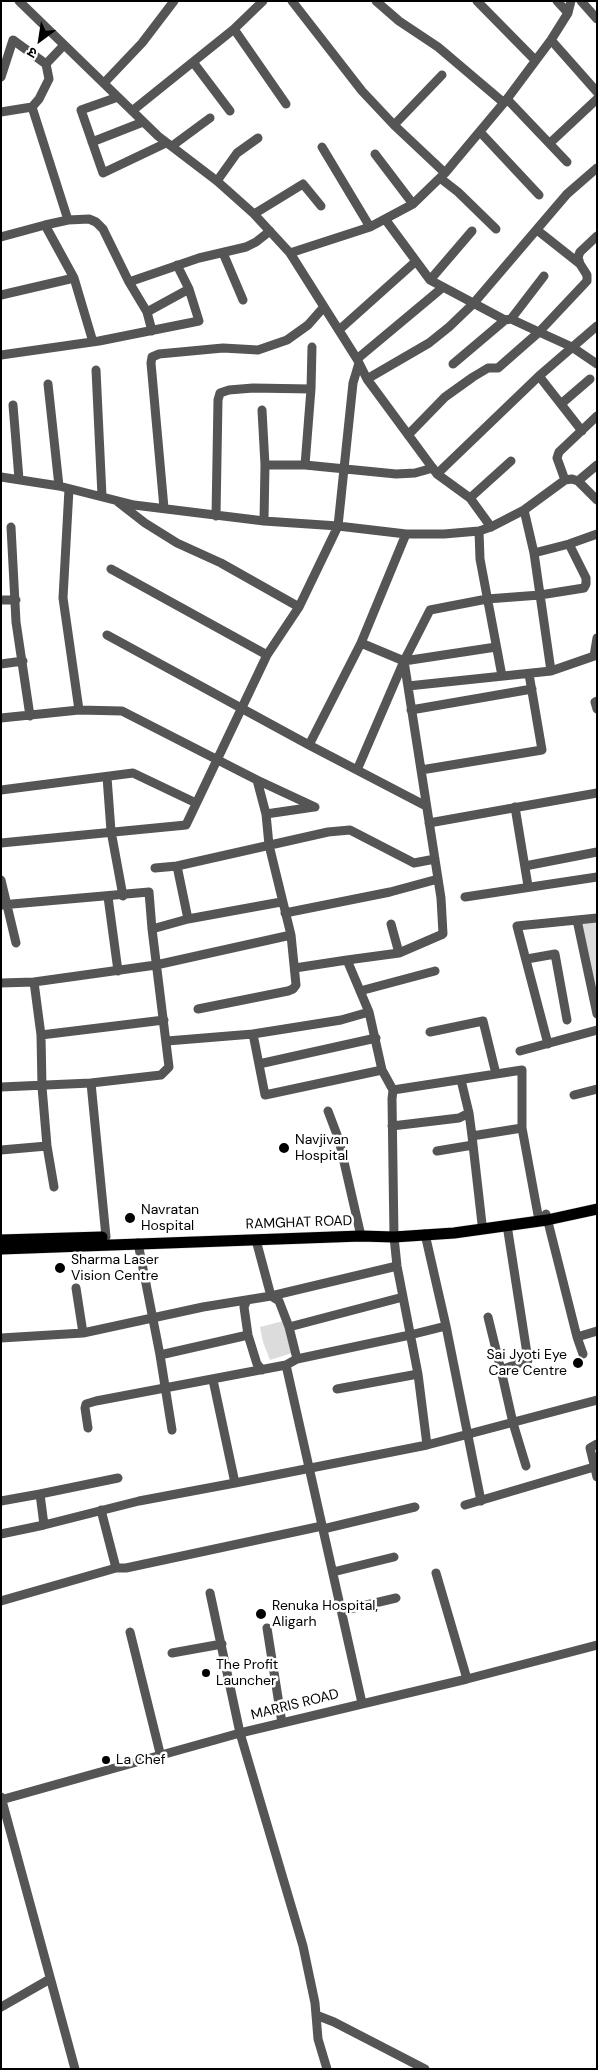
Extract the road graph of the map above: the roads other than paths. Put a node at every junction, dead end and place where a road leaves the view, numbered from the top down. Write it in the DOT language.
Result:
graph roads {
  1 [pos="19,1"];
  2 [pos="174,1"];
  3 [pos="263,1"];
  4 [pos="292,1"];
  5 [pos="376,1"];
  6 [pos="477,1"];
  7 [pos="557,1"];
  8 [pos="572,1"];
  9 [pos="581,1"];
  10 [pos="568,13"];
  11 [pos="597,19"];
  12 [pos="234,28"];
  13 [pos="551,40"];
  14 [pos="64,44"];
  15 [pos="535,60"];
  16 [pos="193,62"];
  17 [pos="46,64"];
  18 [pos="442,75"];
  19 [pos="1,77"];
  20 [pos="104,83"];
  21 [pos="597,92"];
  22 [pos="118,97"];
  23 [pos="597,99"];
  24 [pos="506,101"];
  25 [pos="286,104"];
  26 [pos="32,107"];
  27 [pos="132,111"];
  28 [pos="230,111"];
  29 [pos="1,112"];
  30 [pos="210,118"];
  31 [pos="143,122"];
  32 [pos="394,125"];
  33 [pos="481,133"];
  34 [pos="258,138"];
  35 [pos="92,142"];
  36 [pos="550,142"];
  37 [pos="169,145"];
  38 [pos="322,147"];
  39 [pos="375,154"];
  40 [pos="567,162"];
  41 [pos="597,168"];
  42 [pos="442,175"];
  43 [pos="217,181"];
  44 [pos="539,195"];
  45 [pos="412,204"];
  46 [pos="321,206"];
  47 [pos="254,214"];
  48 [pos="385,219"];
  49 [pos="68,220"];
  50 [pos="44,225"];
  51 [pos="370,227"];
  52 [pos="496,229"];
  53 [pos="537,230"];
  54 [pos="270,231"];
  55 [pos="472,231"];
  56 [pos="597,236"];
  57 [pos="1,237"];
  58 [pos="223,253"];
  59 [pos="290,253"];
  60 [pos="415,262"];
  61 [pos="580,264"];
  62 [pos="177,265"];
  63 [pos="544,276"];
  64 [pos="74,278"];
  65 [pos="430,280"];
  66 [pos="129,282"];
  67 [pos="442,288"];
  68 [pos="189,289"];
  69 [pos="1,295"];
  70 [pos="242,300"];
  71 [pos="473,304"];
  72 [pos="323,308"];
  73 [pos="147,312"];
  74 [pos="508,319"];
  75 [pos="597,326"];
  76 [pos="152,330"];
  77 [pos="339,330"];
  78 [pos="539,332"];
  79 [pos="93,342"];
  80 [pos="572,346"];
  81 [pos="312,347"];
  82 [pos="1,355"];
  83 [pos="358,361"];
  84 [pos="453,364"];
  85 [pos="597,364"];
  86 [pos="96,370"];
  87 [pos="538,376"];
  88 [pos="367,379"];
  89 [pos="590,379"];
  90 [pos="48,384"];
  91 [pos="311,389"];
  92 [pos="561,404"];
  93 [pos="13,405"];
  94 [pos="262,410"];
  95 [pos="597,416"];
  96 [pos="582,430"];
  97 [pos="408,435"];
  98 [pos="511,461"];
  99 [pos="305,464"];
  100 [pos="265,465"];
  101 [pos="597,465"];
  102 [pos="345,469"];
  103 [pos="435,471"];
  104 [pos="1,477"];
  105 [pos="19,479"];
  106 [pos="565,480"];
  107 [pos="578,481"];
  108 [pos="59,486"];
  109 [pos="68,489"];
  110 [pos="102,496"];
  111 [pos="470,498"];
  112 [pos="114,499"];
  113 [pos="597,500"];
  114 [pos="164,508"];
  115 [pos="524,510"];
  116 [pos="216,516"];
  117 [pos="264,521"];
  118 [pos="338,526"];
  119 [pos="12,527"];
  120 [pos="491,527"];
  121 [pos="479,531"];
  122 [pos="406,534"];
  123 [pos="597,534"];
  124 [pos="569,544"];
  125 [pos="534,553"];
  126 [pos="111,569"];
  127 [pos="540,595"];
  128 [pos="487,599"];
  129 [pos="1,600"];
  130 [pos="16,600"];
  131 [pos="299,607"];
  132 [pos="107,635"];
  133 [pos="597,638"];
  134 [pos="361,643"];
  135 [pos="496,647"];
  136 [pos="267,655"];
  137 [pos="595,655"];
  138 [pos="23,661"];
  139 [pos="404,661"];
  140 [pos="1,664"];
  141 [pos="552,671"];
  142 [pos="529,674"];
  143 [pos="502,676"];
  144 [pos="408,686"];
  145 [pos="532,689"];
  146 [pos="597,701"];
  147 [pos="242,708"];
  148 [pos="597,709"];
  149 [pos="79,710"];
  150 [pos="411,710"];
  151 [pos="30,716"];
  152 [pos="1,718"];
  153 [pos="309,745"];
  154 [pos="217,760"];
  155 [pos="357,770"];
  156 [pos="421,770"];
  157 [pos="107,777"];
  158 [pos="257,780"];
  159 [pos="1,790"];
  160 [pos="597,793"];
  161 [pos="196,803"];
  162 [pos="426,806"];
  163 [pos="515,807"];
  164 [pos="266,814"];
  165 [pos="429,823"];
  166 [pos="111,831"];
  167 [pos="1,843"];
  168 [pos="269,845"];
  169 [pos="597,852"];
  170 [pos="435,859"];
  171 [pos="177,866"];
  172 [pos="525,866"];
  173 [pos="155,868"];
  174 [pos="597,877"];
  175 [pos="438,879"];
  176 [pos="1,880"];
  177 [pos="528,886"];
  178 [pos="123,896"];
  179 [pos="108,897"];
  180 [pos="465,897"];
  181 [pos="281,902"];
  182 [pos="4,904"];
  183 [pos="285,913"];
  184 [pos="597,918"];
  185 [pos="188,919"];
  186 [pos="577,920"];
  187 [pos="391,924"];
  188 [pos="152,929"];
  189 [pos="291,935"];
  190 [pos="16,943"];
  191 [pos="399,953"];
  192 [pos="527,959"];
  193 [pos="347,960"];
  194 [pos="156,965"];
  195 [pos="295,968"];
  196 [pos="118,971"];
  197 [pos="436,971"];
  198 [pos="34,982"];
  199 [pos="1,984"];
  200 [pos="360,990"];
  201 [pos="198,1009"];
  202 [pos="369,1012"];
  203 [pos="597,1014"];
  204 [pos="164,1020"];
  205 [pos="567,1020"];
  206 [pos="597,1030"];
  207 [pos="430,1032"];
  208 [pos="253,1034"];
  209 [pos="41,1035"];
  210 [pos="376,1038"];
  211 [pos="167,1041"];
  212 [pos="548,1044"];
  213 [pos="520,1052"];
  214 [pos="259,1064"];
  215 [pos="382,1070"];
  216 [pos="496,1074"];
  217 [pos="461,1080"];
  218 [pos="91,1083"];
  219 [pos="1,1087"];
  220 [pos="42,1087"];
  221 [pos="597,1089"];
  222 [pos="393,1090"];
  223 [pos="574,1095"];
  224 [pos="328,1111"];
  225 [pos="469,1113"];
  226 [pos="392,1126"];
  227 [pos="522,1128"];
  228 [pos="472,1141"];
  229 [pos="47,1146"];
  230 [pos="1,1150"];
  231 [pos="437,1151"];
  232 [pos="54,1187"];
  233 [pos="597,1203"];
  234 [pos="597,1209"];
  235 [pos="544,1216"];
  236 [pos="482,1224"];
  237 [pos="507,1225"];
  238 [pos="360,1233"];
  239 [pos="394,1234"];
  240 [pos="425,1234"];
  241 [pos="106,1237"];
  242 [pos="1,1240"];
  243 [pos="256,1240"];
  244 [pos="138,1243"];
  245 [pos="1,1249"];
  246 [pos="397,1266"];
  247 [pos="76,1288"];
  248 [pos="271,1296"];
  249 [pos="403,1297"];
  250 [pos="247,1300"];
  251 [pos="488,1317"];
  252 [pos="153,1319"];
  253 [pos="446,1326"];
  254 [pos="289,1327"];
  255 [pos="597,1331"];
  256 [pos="83,1333"];
  257 [pos="248,1335"];
  258 [pos="410,1335"];
  259 [pos="577,1336"];
  260 [pos="1,1338"];
  261 [pos="160,1354"];
  262 [pos="583,1354"];
  263 [pos="297,1360"];
  264 [pos="286,1365"];
  265 [pos="262,1370"];
  266 [pos="501,1370"];
  267 [pos="418,1374"];
  268 [pos="214,1380"];
  269 [pos="166,1387"];
  270 [pos="337,1388"];
  271 [pos="597,1400"];
  272 [pos="513,1423"];
  273 [pos="88,1428"];
  274 [pos="172,1430"];
  275 [pos="466,1433"];
  276 [pos="597,1444"];
  277 [pos="427,1445"];
  278 [pos="526,1466"];
  279 [pos="594,1467"];
  280 [pos="309,1469"];
  281 [pos="597,1477"];
  282 [pos="118,1478"];
  283 [pos="235,1483"];
  284 [pos="40,1494"];
  285 [pos="1,1501"];
  286 [pos="481,1501"];
  287 [pos="465,1505"];
  288 [pos="415,1507"];
  289 [pos="101,1510"];
  290 [pos="44,1525"];
  291 [pos="323,1527"];
  292 [pos="1,1534"];
  293 [pos="394,1557"];
  294 [pos="116,1568"];
  295 [pos="333,1572"];
  296 [pos="436,1573"];
  297 [pos="210,1593"];
  298 [pos="396,1598"];
  299 [pos="1,1601"];
  300 [pos="342,1611"];
  301 [pos="267,1628"];
  302 [pos="130,1632"];
  303 [pos="222,1644"];
  304 [pos="597,1645"];
  305 [pos="172,1652"];
  306 [pos="467,1679"];
  307 [pos="362,1703"];
  308 [pos="282,1723"];
  309 [pos="240,1733"];
  310 [pos="161,1757"];
  311 [pos="2,1799"];
  312 [pos="50,1979"];
  313 [pos="1,2006"];
  314 [pos="316,2015"];
  315 [pos="75,2069"];
  316 [pos="327,2069"];
  317 [pos="425,2069"];
  1 -- 14 [label="street"];
  2 -- 20 [label="street"];
  3 -- 12 [label="street"];
  4 -- 32 [label="street"];
  5 -- 24 [label="street"];
  6 -- 15 [label="street"];
  7 -- 10 [label="street"];
  8 -- 10 [label="street"];
  9 -- 11 [label="street"];
  10 -- 13 [label="street"];
  12 -- 16 [label="street"];
  12 -- 25 [label="street"];
  13 -- 15 [label="street"];
  13 -- 21 [label="street"];
  14 -- 17 [label="street"];
  14 -- 20 [label="street"];
  15 -- 24 [label="street"];
  16 -- 27 [label="street"];
  16 -- 28 [label="street"];
  17 -- 19 [label="street"];
  17 -- 26 [label="street"];
  18 -- 32 [label="street"];
  20 -- 22 [label="street"];
  22 -- 27 [label="street"];
  22 -- 35 [label="street"];
  23 -- 36 [label="street"];
  24 -- 33 [label="street"];
  24 -- 36 [label="street"];
  26 -- 29 [label="street"];
  26 -- 49 [label="street"];
  27 -- 31 [label="street"];
  30 -- 37 [label="street"];
  31 -- 35 [label="street"];
  31 -- 37 [label="street"];
  32 -- 42 [label="street"];
  33 -- 42 [label="street"];
  33 -- 44 [label="street"];
  34 -- 43 [label="street"];
  35 -- 37 [label="street"];
  36 -- 40 [label="street"];
  37 -- 43 [label="street"];
  38 -- 51 [label="street"];
  39 -- 45 [label="street"];
  41 -- 53 [label="street"];
  42 -- 45 [label="street"];
  42 -- 52 [label="street"];
  43 -- 47 [label="street"];
  45 -- 48 [label="street"];
  46 -- 47 [label="street"];
  47 -- 54 [label="street"];
  48 -- 51 [label="street"];
  48 -- 60 [label="street"];
  49 -- 50 [label="street"];
  49 -- 66 [label="street"];
  50 -- 57 [label="street"];
  50 -- 64 [label="street"];
  51 -- 59 [label="street"];
  53 -- 61 [label="street"];
  53 -- 71 [label="street"];
  54 -- 58 [label="street"];
  54 -- 59 [label="street"];
  55 -- 65 [label="street"];
  56 -- 61 [label="street"];
  58 -- 62 [label="street"];
  58 -- 70 [label="street"];
  59 -- 72 [label="street"];
  60 -- 65 [label="street"];
  60 -- 77 [label="street"];
  61 -- 78 [label="street"];
  62 -- 66 [label="street"];
  62 -- 68 [label="street"];
  63 -- 74 [label="street"];
  64 -- 69 [label="street"];
  64 -- 79 [label="street"];
  65 -- 67 [label="street"];
  66 -- 73 [label="street"];
  67 -- 71 [label="street"];
  67 -- 83 [label="street"];
  68 -- 73 [label="street"];
  68 -- 76 [label="street"];
  71 -- 74 [label="street"];
  71 -- 88 [label="street"];
  72 -- 77 [label="street"];
  72 -- 114 [label="street"];
  73 -- 76 [label="street"];
  74 -- 78 [label="street"];
  74 -- 84 [label="street"];
  75 -- 80 [label="street"];
  76 -- 79 [label="street"];
  77 -- 83 [label="street"];
  78 -- 80 [label="street"];
  78 -- 97 [label="street"];
  79 -- 82 [label="street"];
  80 -- 85 [label="street"];
  80 -- 87 [label="street"];
  81 -- 91 [label="street"];
  83 -- 88 [label="street"];
  83 -- 102 [label="street"];
  86 -- 110 [label="street"];
  87 -- 92 [label="street"];
  87 -- 103 [label="street"];
  88 -- 97 [label="street"];
  89 -- 92 [label="street"];
  90 -- 108 [label="street"];
  91 -- 99 [label="street"];
  91 -- 116 [label="street"];
  92 -- 96 [label="street"];
  93 -- 105 [label="street"];
  94 -- 100 [label="street"];
  95 -- 96 [label="street"];
  96 -- 106 [label="street"];
  97 -- 103 [label="street"];
  98 -- 111 [label="street"];
  99 -- 100 [label="street"];
  99 -- 102 [label="street"];
  100 -- 117 [label="street"];
  101 -- 107 [label="street"];
  102 -- 103 [label="street"];
  102 -- 118 [label="street"];
  103 -- 111 [label="street"];
  104 -- 105 [label="street"];
  105 -- 108 [label="street"];
  106 -- 107 [label="street"];
  106 -- 115 [label="street"];
  107 -- 113 [label="street"];
  108 -- 109 [label="street"];
  109 -- 110 [label="street"];
  109 -- 149 [label="street"];
  110 -- 112 [label="street"];
  111 -- 120 [label="street"];
  112 -- 114 [label="street"];
  112 -- 131 [label="street"];
  114 -- 116 [label="street"];
  115 -- 120 [label="street"];
  115 -- 125 [label="street"];
  116 -- 117 [label="street"];
  117 -- 118 [label="street"];
  118 -- 122 [label="street"];
  118 -- 131 [label="street"];
  119 -- 130 [label="street"];
  120 -- 121 [label="street"];
  121 -- 122 [label="street"];
  121 -- 128 [label="street"];
  122 -- 134 [label="street"];
  123 -- 124 [label="street"];
  124 -- 125 [label="street"];
  124 -- 127 [label="street"];
  125 -- 127 [label="street"];
  126 -- 136 [label="street"];
  127 -- 128 [label="street"];
  127 -- 141 [label="street"];
  128 -- 135 [label="street"];
  128 -- 139 [label="street"];
  129 -- 130 [label="street"];
  130 -- 138 [label="street"];
  131 -- 136 [label="street"];
  132 -- 147 [label="street"];
  133 -- 137 [label="street"];
  134 -- 139 [label="street"];
  134 -- 153 [label="street"];
  135 -- 139 [label="street"];
  135 -- 143 [label="street"];
  136 -- 147 [label="street"];
  137 -- 141 [label="street"];
  138 -- 140 [label="street"];
  138 -- 151 [label="street"];
  139 -- 144 [label="street"];
  139 -- 155 [label="street"];
  141 -- 142 [label="street"];
  142 -- 143 [label="street"];
  142 -- 145 [label="street"];
  143 -- 144 [label="street"];
  144 -- 150 [label="street"];
  145 -- 150 [label="street"];
  145 -- 156 [label="street"];
  146 -- 148 [label="street"];
  147 -- 153 [label="street"];
  147 -- 154 [label="street"];
  149 -- 151 [label="street"];
  149 -- 154 [label="street"];
  150 -- 156 [label="street"];
  151 -- 152 [label="street"];
  153 -- 155 [label="street"];
  154 -- 158 [label="street"];
  154 -- 161 [label="street"];
  155 -- 162 [label="street"];
  156 -- 162 [label="street"];
  157 -- 159 [label="street"];
  157 -- 161 [label="street"];
  157 -- 166 [label="street"];
  158 -- 164 [label="street"];
  158 -- 164 [label="street"];
  160 -- 163 [label="street"];
  161 -- 166 [label="street"];
  162 -- 165 [label="street"];
  163 -- 165 [label="street"];
  163 -- 172 [label="street"];
  164 -- 168 [label="street"];
  165 -- 170 [label="street"];
  166 -- 167 [label="street"];
  166 -- 178 [label="street"];
  168 -- 170 [label="street"];
  168 -- 171 [label="street"];
  168 -- 181 [label="street"];
  169 -- 172 [label="street"];
  170 -- 175 [label="street"];
  171 -- 173 [label="street"];
  171 -- 185 [label="street"];
  172 -- 177 [label="street"];
  174 -- 177 [label="street"];
  175 -- 183 [label="street"];
  175 -- 191 [label="street"];
  176 -- 182 [label="street"];
  177 -- 180 [label="street"];
  178 -- 179 [label="street"];
  178 -- 188 [label="street"];
  179 -- 182 [label="street"];
  179 -- 196 [label="street"];
  181 -- 183 [label="street"];
  181 -- 185 [label="street"];
  182 -- 190 [label="street"];
  183 -- 189 [label="street"];
  184 -- 186 [label="street"];
  185 -- 188 [label="street"];
  186 -- 192 [label="street"];
  186 -- 203 [label="street"];
  187 -- 191 [label="street"];
  188 -- 194 [label="street"];
  189 -- 194 [label="street"];
  189 -- 195 [label="street"];
  191 -- 193 [label="street"];
  192 -- 205 [label="street"];
  192 -- 212 [label="street"];
  193 -- 195 [label="street"];
  193 -- 200 [label="street"];
  194 -- 196 [label="street"];
  194 -- 204 [label="street"];
  195 -- 201 [label="street"];
  196 -- 198 [label="street"];
  197 -- 200 [label="street"];
  198 -- 199 [label="street"];
  198 -- 209 [label="street"];
  200 -- 202 [label="street"];
  202 -- 208 [label="street"];
  202 -- 210 [label="street"];
  204 -- 209 [label="street"];
  204 -- 211 [label="street"];
  206 -- 212 [label="street"];
  207 -- 216 [label="street"];
  208 -- 211 [label="street"];
  208 -- 214 [label="street"];
  209 -- 220 [label="street"];
  210 -- 214 [label="street"];
  210 -- 215 [label="street"];
  211 -- 218 [label="street"];
  212 -- 213 [label="street"];
  214 -- 215 [label="street"];
  215 -- 222 [label="street"];
  216 -- 217 [label="street"];
  216 -- 227 [label="street"];
  217 -- 222 [label="street"];
  217 -- 225 [label="street"];
  218 -- 220 [label="street"];
  218 -- 241 [label="street"];
  219 -- 220 [label="street"];
  220 -- 229 [label="street"];
  221 -- 223 [label="street"];
  222 -- 226 [label="street"];
  224 -- 238 [label="street"];
  225 -- 226 [label="street"];
  225 -- 228 [label="street"];
  226 -- 239 [label="street"];
  227 -- 228 [label="street"];
  227 -- 235 [label="street"];
  228 -- 231 [label="street"];
  228 -- 236 [label="street"];
  229 -- 230 [label="street"];
  229 -- 232 [label="street"];
  233 -- 235 [label="main road, RAMGHAT ROAD"];
  234 -- 235 [label="main road, RAMGHAT ROAD"];
  235 -- 236 [label="main road, RAMGHAT ROAD"];
  235 -- 237 [label="main road, RAMGHAT ROAD"];
  235 -- 259 [label="street"];
  236 -- 239 [label="main road, RAMGHAT ROAD"];
  237 -- 240 [label="main road, RAMGHAT ROAD"];
  237 -- 266 [label="street"];
  238 -- 239 [label="main road, RAMGHAT ROAD"];
  238 -- 241 [label="main road, RAMGHAT ROAD"];
  238 -- 243 [label="main road, RAMGHAT ROAD"];
  239 -- 240 [label="main road, RAMGHAT ROAD"];
  239 -- 246 [label="street"];
  240 -- 253 [label="street"];
  241 -- 242 [label="main road, RAMGHAT ROAD"];
  243 -- 244 [label="main road, RAMGHAT ROAD"];
  243 -- 248 [label="street"];
  244 -- 245 [label="main road, RAMGHAT ROAD"];
  244 -- 252 [label="street"];
  246 -- 248 [label="street"];
  246 -- 249 [label="street"];
  247 -- 256 [label="street"];
  248 -- 250 [label="street"];
  248 -- 254 [label="street"];
  249 -- 254 [label="street"];
  249 -- 258 [label="street"];
  250 -- 252 [label="street"];
  250 -- 257 [label="street"];
  251 -- 266 [label="street"];
  252 -- 256 [label="street"];
  252 -- 261 [label="street"];
  253 -- 258 [label="street"];
  253 -- 275 [label="street"];
  254 -- 263 [label="street"];
  255 -- 259 [label="street"];
  256 -- 260 [label="street"];
  257 -- 261 [label="street"];
  257 -- 265 [label="street"];
  258 -- 263 [label="street"];
  258 -- 267 [label="street"];
  259 -- 262 [label="street"];
  261 -- 269 [label="street"];
  263 -- 264 [label="street"];
  264 -- 265 [label="street"];
  264 -- 280 [label="street"];
  265 -- 268 [label="street"];
  266 -- 272 [label="street"];
  267 -- 270 [label="street"];
  267 -- 277 [label="street"];
  268 -- 269 [label="street"];
  268 -- 283 [label="street"];
  269 -- 273 [label="street"];
  269 -- 274 [label="street"];
  271 -- 272 [label="street"];
  272 -- 275 [label="street"];
  272 -- 278 [label="street"];
  275 -- 277 [label="street"];
  275 -- 286 [label="street"];
  276 -- 279 [label="street"];
  277 -- 280 [label="street"];
  279 -- 281 [label="street"];
  279 -- 286 [label="street"];
  280 -- 283 [label="street"];
  280 -- 291 [label="street"];
  282 -- 284 [label="street"];
  283 -- 289 [label="street"];
  284 -- 285 [label="street"];
  284 -- 290 [label="street"];
  286 -- 287 [label="street"];
  288 -- 291 [label="street"];
  289 -- 290 [label="street"];
  289 -- 294 [label="street"];
  290 -- 292 [label="street"];
  291 -- 294 [label="street"];
  291 -- 295 [label="street"];
  293 -- 295 [label="street"];
  294 -- 299 [label="street"];
  295 -- 300 [label="street"];
  296 -- 306 [label="street"];
  297 -- 303 [label="street"];
  298 -- 300 [label="street"];
  300 -- 307 [label="street"];
  301 -- 308 [label="street"];
  302 -- 310 [label="street"];
  303 -- 305 [label="street"];
  303 -- 309 [label="street"];
  304 -- 306 [label="street, MARRIS ROAD"];
  306 -- 307 [label="street, MARRIS ROAD"];
  307 -- 308 [label="street, MARRIS ROAD"];
  308 -- 309 [label="street, MARRIS ROAD"];
  309 -- 310 [label="street, MARRIS ROAD"];
  309 -- 314 [label="street"];
  310 -- 311 [label="street, MARRIS ROAD"];
  311 -- 312 [label="street"];
  312 -- 313 [label="street"];
  312 -- 315 [label="street"];
  314 -- 316 [label="street"];
  314 -- 317 [label="street"];
}
